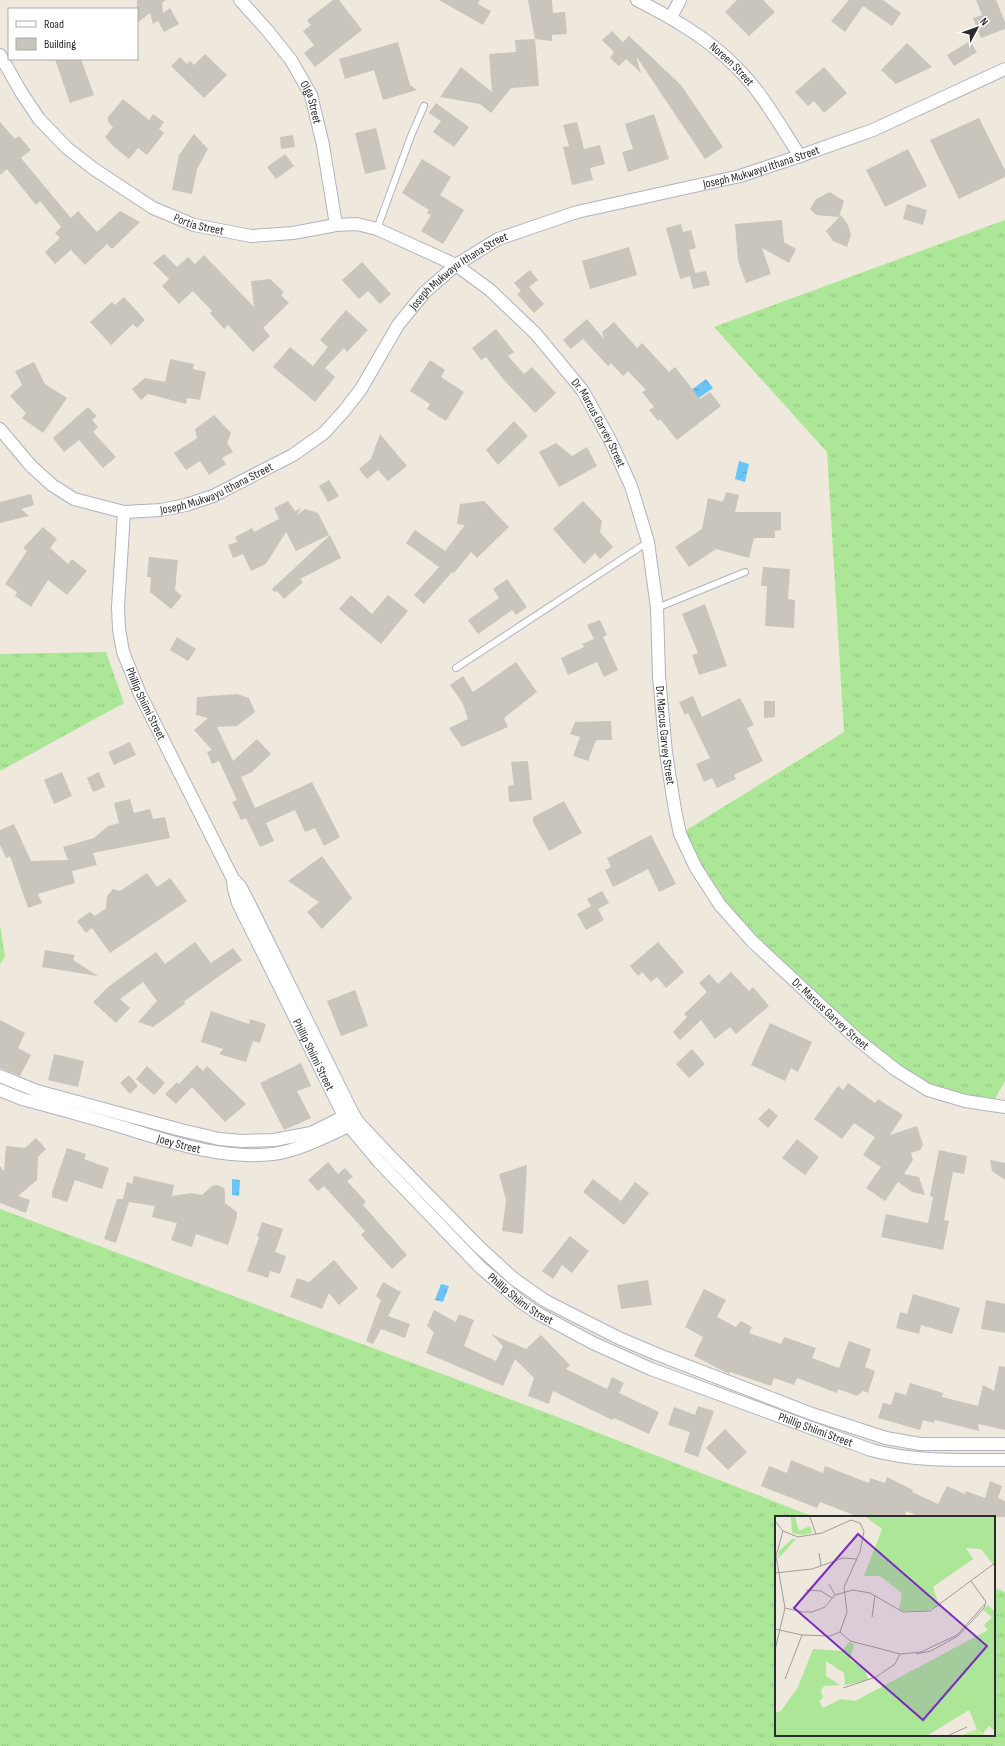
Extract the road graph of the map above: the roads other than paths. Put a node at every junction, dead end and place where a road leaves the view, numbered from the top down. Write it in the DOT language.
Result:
graph roads {
  1 [pos="240,0"];
  2 [pos="637,0"];
  3 [pos="680,0"];
  4 [pos="671,17"];
  5 [pos="0,55"];
  6 [pos="1005,69"];
  7 [pos="424,106"];
  8 [pos="800,156"];
  9 [pos="336,225"];
  10 [pos="377,230"];
  11 [pos="456,265"];
  12 [pos="0,429"];
  13 [pos="124,512"];
  14 [pos="648,542"];
  15 [pos="746,572"];
  16 [pos="657,608"];
  17 [pos="456,668"];
  18 [pos="0,1076"];
  19 [pos="0,1090"];
  20 [pos="1005,1107"];
  21 [pos="351,1119"];
  22 [pos="1005,1444"];
  23 [pos="1005,1460"];
  1 -- 9 [label="street, Olga Street"];
  2 -- 4 [label="street, Noreen Street"];
  3 -- 4 [label="street"];
  4 -- 8 [label="street, Noreen Street"];
  5 -- 9 [label="street, Portia Street"];
  6 -- 8 [label="street, Joseph Mukwayu Ithana Street"];
  7 -- 10 [label="lane"];
  8 -- 11 [label="street, Joseph Mukwayu Ithana Street"];
  9 -- 10 [label="street, Portia Street"];
  10 -- 11 [label="street, Portia Street"];
  11 -- 13 [label="street, Joseph Mukwayu Ithana Street"];
  11 -- 14 [label="street, Dr. Marcus Garvey Street"];
  12 -- 13 [label="street, Joseph Mukwayu Ithana Street"];
  13 -- 21 [label="street, Phillip Shiimi Street"];
  14 -- 16 [label="street, Dr. Marcus Garvey Street"];
  14 -- 17 [label="lane"];
  15 -- 16 [label="lane"];
  16 -- 20 [label="street, Dr. Marcus Garvey Street"];
  18 -- 21 [label="street, Joey Street"];
  19 -- 21 [label="street, Joey Street"];
  21 -- 22 [label="street, Phillip Shiimi Street"];
  21 -- 23 [label="street, Phillip Shiimi Street"];
}
